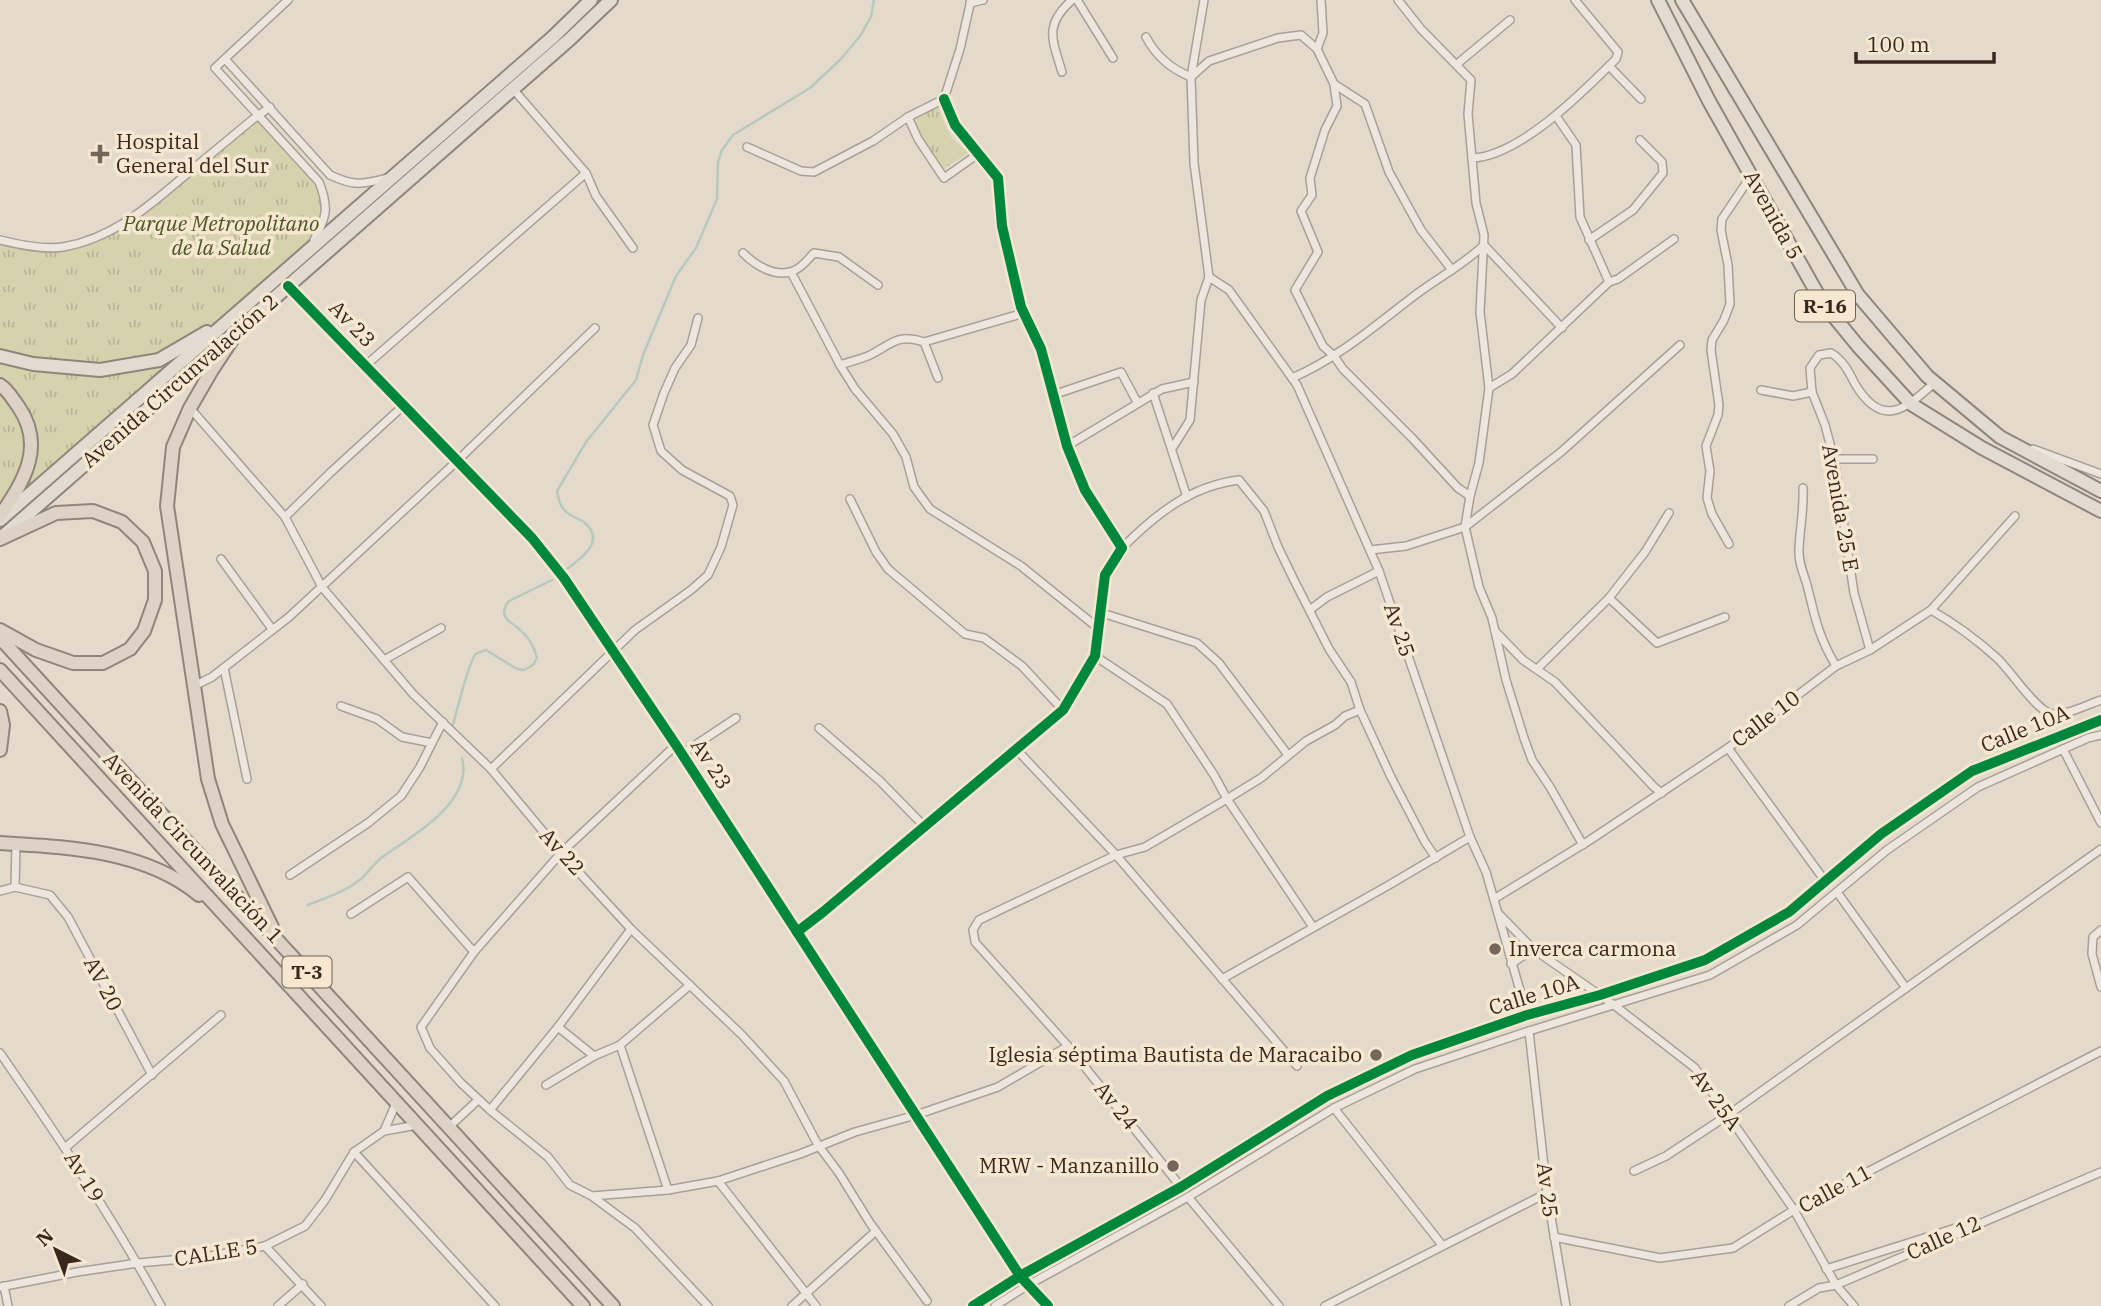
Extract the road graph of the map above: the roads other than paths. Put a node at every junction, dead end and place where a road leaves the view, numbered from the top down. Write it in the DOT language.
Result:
graph roads {
  1 [pos="288,0"];
  2 [pos="590,0"];
  3 [pos="611,0"];
  4 [pos="984,0"];
  5 [pos="1075,0"];
  6 [pos="1203,0"];
  7 [pos="1321,0"];
  8 [pos="1398,0"];
  9 [pos="1575,0"];
  10 [pos="1658,0"];
  11 [pos="1682,0"];
  12 [pos="971,1"];
  13 [pos="1510,20"];
  14 [pos="1146,37"];
  15 [pos="1317,49"];
  16 [pos="1114,58"];
  17 [pos="225,59"];
  18 [pos="1458,64"];
  19 [pos="1609,66"];
  20 [pos="1062,72"];
  21 [pos="1191,77"];
  22 [pos="1334,84"];
  23 [pos="513,89"];
  24 [pos="944,99"];
  25 [pos="1641,99"];
  26 [pos="270,107"];
  27 [pos="259,115"];
  28 [pos="1556,116"];
  29 [pos="908,117"];
  30 [pos="1640,140"];
  31 [pos="747,147"];
  32 [pos="978,154"];
  33 [pos="1472,158"];
  34 [pos="586,173"];
  35 [pos="395,176"];
  36 [pos="1751,176"];
  37 [pos="1674,239"];
  38 [pos="0,240"];
  39 [pos="1589,240"];
  40 [pos="1484,245"];
  41 [pos="633,248"];
  42 [pos="309,250"];
  43 [pos="743,253"];
  44 [pos="1452,270"];
  45 [pos="790,272"];
  46 [pos="1209,277"];
  47 [pos="1609,282"];
  48 [pos="878,285"];
  49 [pos="288,286"];
  50 [pos="1024,313"];
  51 [pos="698,318"];
  52 [pos="236,323"];
  53 [pos="595,328"];
  54 [pos="1562,328"];
  55 [pos="924,342"];
  56 [pos="1680,345"];
  57 [pos="0,356"];
  58 [pos="1334,356"];
  59 [pos="840,365"];
  60 [pos="365,366"];
  61 [pos="938,377"];
  62 [pos="1292,378"];
  63 [pos="1194,382"];
  64 [pos="1935,382"];
  65 [pos="0,385"];
  66 [pos="1489,388"];
  67 [pos="1761,390"];
  68 [pos="1812,392"];
  69 [pos="1153,393"];
  70 [pos="1053,395"];
  71 [pos="1137,402"];
  72 [pos="1911,404"];
  73 [pos="403,406"];
  74 [pos="190,408"];
  75 [pos="2000,437"];
  76 [pos="1067,446"];
  77 [pos="1172,447"];
  78 [pos="1873,458"];
  79 [pos="1834,459"];
  80 [pos="457,461"];
  81 [pos="2101,474"];
  82 [pos="1803,488"];
  83 [pos="2101,491"];
  84 [pos="1470,496"];
  85 [pos="1187,497"];
  86 [pos="850,499"];
  87 [pos="2101,511"];
  88 [pos="1669,513"];
  89 [pos="2015,516"];
  90 [pos="285,517"];
  91 [pos="0,518"];
  92 [pos="1465,527"];
  93 [pos="1,537"];
  94 [pos="1728,544"];
  95 [pos="1122,548"];
  96 [pos="1370,550"];
  97 [pos="220,559"];
  98 [pos="1379,571"];
  99 [pos="322,587"];
  100 [pos="1609,598"];
  101 [pos="1311,609"];
  102 [pos="1931,610"];
  103 [pos="1102,613"];
  104 [pos="1725,617"];
  105 [pos="441,628"];
  106 [pos="1098,628"];
  107 [pos="272,629"];
  108 [pos="0,630"];
  109 [pos="1494,631"];
  110 [pos="0,638"];
  111 [pos="613,650"];
  112 [pos="1870,650"];
  113 [pos="1096,656"];
  114 [pos="384,660"];
  115 [pos="1836,666"];
  116 [pos="223,668"];
  117 [pos="1537,669"];
  118 [pos="0,670"];
  119 [pos="194,686"];
  120 [pos="2101,700"];
  121 [pos="341,706"];
  122 [pos="1063,710"];
  123 [pos="1360,710"];
  124 [pos="0,711"];
  125 [pos="736,718"];
  126 [pos="2101,720"];
  127 [pos="443,722"];
  128 [pos="819,728"];
  129 [pos="2101,735"];
  130 [pos="432,743"];
  131 [pos="676,745"];
  132 [pos="1728,748"];
  133 [pos="1016,749"];
  134 [pos="2063,749"];
  135 [pos="0,750"];
  136 [pos="682,754"];
  137 [pos="1288,755"];
  138 [pos="491,769"];
  139 [pos="247,779"];
  140 [pos="1662,793"];
  141 [pos="1227,800"];
  142 [pos="2101,823"];
  143 [pos="925,827"];
  144 [pos="1470,836"];
  145 [pos="0,844"];
  146 [pos="16,844"];
  147 [pos="1583,845"];
  148 [pos="2101,849"];
  149 [pos="561,853"];
  150 [pos="1116,855"];
  151 [pos="1436,858"];
  152 [pos="290,875"];
  153 [pos="1825,881"];
  154 [pos="15,887"];
  155 [pos="0,891"];
  156 [pos="1837,892"];
  157 [pos="1494,899"];
  158 [pos="1497,911"];
  159 [pos="351,914"];
  160 [pos="238,926"];
  161 [pos="1313,928"];
  162 [pos="631,929"];
  163 [pos="2101,930"];
  164 [pos="797,932"];
  165 [pos="281,943"];
  166 [pos="1534,950"];
  167 [pos="474,952"];
  168 [pos="1511,964"];
  169 [pos="1222,979"];
  170 [pos="690,985"];
  171 [pos="2101,987"];
  172 [pos="1906,988"];
  173 [pos="1600,995"];
  174 [pos="1614,1005"];
  175 [pos="221,1015"];
  176 [pos="1527,1015"];
  177 [pos="558,1027"];
  178 [pos="1529,1031"];
  179 [pos="620,1045"];
  180 [pos="1068,1046"];
  181 [pos="2101,1051"];
  182 [pos="0,1053"];
  183 [pos="594,1056"];
  184 [pos="1297,1066"];
  185 [pos="152,1075"];
  186 [pos="546,1085"];
  187 [pos="397,1100"];
  188 [pos="478,1100"];
  189 [pos="1334,1108"];
  190 [pos="490,1110"];
  191 [pos="916,1115"];
  192 [pos="1728,1115"];
  193 [pos="420,1125"];
  194 [pos="449,1126"];
  195 [pos="384,1132"];
  196 [pos="817,1145"];
  197 [pos="65,1148"];
  198 [pos="354,1152"];
  199 [pos="1634,1171"];
  200 [pos="2101,1172"];
  201 [pos="718,1181"];
  202 [pos="1181,1187"];
  203 [pos="668,1190"];
  204 [pos="1547,1194"];
  205 [pos="592,1196"];
  206 [pos="1188,1197"];
  207 [pos="1794,1210"];
  208 [pos="1998,1214"];
  209 [pos="876,1231"];
  210 [pos="1554,1237"];
  211 [pos="1442,1245"];
  212 [pos="265,1246"];
  213 [pos="138,1263"];
  214 [pos="1826,1269"];
  215 [pos="1020,1276"];
  216 [pos="303,1284"];
  217 [pos="1028,1285"];
  218 [pos="1836,1285"];
  219 [pos="2,1286"];
  220 [pos="806,1294"];
  221 [pos="927,1301"];
  222 [pos="8,1306"];
  223 [pos="161,1306"];
  224 [pos="278,1306"];
  225 [pos="321,1306"];
  226 [pos="493,1306"];
  227 [pos="583,1306"];
  228 [pos="613,1306"];
  229 [pos="708,1306"];
  230 [pos="792,1306"];
  231 [pos="816,1306"];
  232 [pos="973,1306"];
  233 [pos="995,1306"];
  234 [pos="1048,1306"];
  235 [pos="1279,1306"];
  236 [pos="1325,1306"];
  237 [pos="1566,1306"];
  238 [pos="1789,1306"];
  239 [pos="1854,1306"];
  1 -- 17 [label="street"];
  2 -- 35 [label="main road, Avenida Circunvalación 2"];
  3 -- 23 [label="main road, Avenida Circunvalación 2"];
  4 -- 12 [label="street"];
  5 -- 16 [label="street"];
  5 -- 20 [label="street"];
  6 -- 21 [label="street"];
  7 -- 15 [label="street"];
  8 -- 18 [label="street"];
  9 -- 19 [label="street"];
  10 -- 36 [label="main road, Avenida 5 / R-16"];
  11 -- 64 [label="main road, Avenida 5 / R-16"];
  12 -- 24 [label="street"];
  13 -- 18 [label="street"];
  14 -- 21 [label="street"];
  15 -- 21 [label="street"];
  15 -- 22 [label="street"];
  17 -- 26 [label="street"];
  17 -- 27 [label="street"];
  18 -- 33 [label="street"];
  19 -- 25 [label="street"];
  19 -- 28 [label="street"];
  21 -- 46 [label="street"];
  22 -- 44 [label="street"];
  22 -- 58 [label="street"];
  23 -- 34 [label="street"];
  23 -- 49 [label="main road, Avenida Circunvalación 2"];
  24 -- 29 [label="street"];
  24 -- 32 [label="street"];
  26 -- 27 [label="street"];
  26 -- 35 [label="street"];
  27 -- 38 [label="street"];
  27 -- 42 [label="street"];
  28 -- 33 [label="street"];
  28 -- 39 [label="street"];
  29 -- 31 [label="street"];
  29 -- 32 [label="street"];
  30 -- 39 [label="street"];
  32 -- 50 [label="street"];
  33 -- 40 [label="street"];
  34 -- 41 [label="street"];
  34 -- 60 [label="street"];
  35 -- 42 [label="main road, Avenida Circunvalación 2"];
  36 -- 72 [label="main road, Avenida 5 / R-16"];
  36 -- 94 [label="street"];
  37 -- 47 [label="street"];
  39 -- 47 [label="street"];
  40 -- 44 [label="street"];
  40 -- 54 [label="street"];
  40 -- 66 [label="street"];
  42 -- 52 [label="main road, Avenida Circunvalación 2"];
  43 -- 45 [label="street"];
  44 -- 58 [label="street"];
  45 -- 48 [label="street"];
  45 -- 59 [label="street"];
  46 -- 62 [label="street, Av 25"];
  46 -- 63 [label="street"];
  47 -- 54 [label="street"];
  49 -- 52 [label="main road, Avenida Circunvalación 2"];
  49 -- 60 [label="street, Av 23"];
  50 -- 55 [label="street"];
  50 -- 70 [label="street"];
  51 -- 111 [label="street"];
  52 -- 57 [label="main road"];
  52 -- 74 [label="highway"];
  52 -- 91 [label="main road, Avenida Circunvalación 2"];
  52 -- 93 [label="main road, Avenida Circunvalación 2"];
  53 -- 80 [label="street"];
  54 -- 66 [label="street"];
  55 -- 59 [label="street"];
  55 -- 61 [label="street"];
  56 -- 92 [label="street"];
  58 -- 62 [label="street"];
  58 -- 84 [label="street"];
  59 -- 106 [label="street"];
  60 -- 73 [label="street, Av 23"];
  62 -- 96 [label="street, Av 25"];
  63 -- 69 [label="street"];
  63 -- 77 [label="street"];
  64 -- 72 [label="street"];
  64 -- 75 [label="main road, Avenida 5 / R-16"];
  65 -- 91 [label="highway"];
  66 -- 84 [label="street"];
  67 -- 68 [label="street"];
  68 -- 72 [label="street, Avenida 25 E"];
  68 -- 79 [label="street, Avenida 25 E"];
  69 -- 71 [label="street"];
  69 -- 77 [label="street"];
  70 -- 71 [label="street"];
  70 -- 76 [label="street"];
  71 -- 76 [label="street"];
  72 -- 87 [label="main road, Avenida 5 / R-16"];
  73 -- 80 [label="street, Av 23"];
  73 -- 90 [label="street"];
  74 -- 90 [label="street, Av 22"];
  74 -- 119 [label="highway"];
  75 -- 81 [label="street"];
  75 -- 83 [label="main road, Avenida 5 / R-16"];
  76 -- 95 [label="street"];
  77 -- 85 [label="street"];
  78 -- 79 [label="street"];
  79 -- 112 [label="street, Avenida 25 E"];
  80 -- 99 [label="street"];
  80 -- 111 [label="street, Av 23"];
  82 -- 115 [label="street"];
  84 -- 92 [label="street"];
  85 -- 95 [label="street"];
  85 -- 101 [label="street"];
  86 -- 122 [label="street"];
  88 -- 100 [label="street"];
  89 -- 102 [label="street, Calle 10"];
  90 -- 99 [label="street, Av 22"];
  92 -- 96 [label="street"];
  92 -- 109 [label="street"];
  93 -- 108 [label="highway"];
  95 -- 103 [label="street"];
  96 -- 98 [label="street, Av 25"];
  97 -- 107 [label="street"];
  98 -- 101 [label="street"];
  98 -- 144 [label="street, Av 25"];
  99 -- 107 [label="street"];
  99 -- 114 [label="street, Av 22"];
  100 -- 104 [label="street"];
  100 -- 117 [label="street"];
  101 -- 123 [label="street"];
  102 -- 112 [label="street, Calle 10"];
  102 -- 120 [label="street"];
  103 -- 106 [label="street"];
  103 -- 137 [label="street"];
  105 -- 114 [label="street"];
  106 -- 113 [label="street"];
  107 -- 116 [label="street"];
  109 -- 117 [label="street"];
  109 -- 147 [label="street"];
  110 -- 165 [label="highway, Avenida Circunvalación 1 / T-3"];
  111 -- 131 [label="street, Av 23"];
  111 -- 138 [label="street"];
  112 -- 115 [label="street, Calle 10"];
  113 -- 122 [label="street"];
  113 -- 141 [label="street"];
  114 -- 127 [label="street, Av 22"];
  115 -- 132 [label="street, Calle 10"];
  116 -- 119 [label="street"];
  116 -- 139 [label="street"];
  117 -- 140 [label="street"];
  118 -- 160 [label="highway, Avenida Circunvalación 1 / T-3"];
  119 -- 165 [label="highway"];
  121 -- 130 [label="street"];
  122 -- 133 [label="street"];
  123 -- 137 [label="street"];
  123 -- 151 [label="street"];
  124 -- 135 [label="highway"];
  125 -- 136 [label="street"];
  126 -- 153 [label="street, Calle 10A"];
  127 -- 130 [label="street"];
  127 -- 138 [label="street, Av 22"];
  128 -- 143 [label="street"];
  129 -- 134 [label="street, Calle 10A"];
  130 -- 152 [label="street"];
  131 -- 136 [label="street, Av 23"];
  131 -- 149 [label="street"];
  132 -- 140 [label="street, Calle 10"];
  132 -- 153 [label="street"];
  133 -- 143 [label="street"];
  133 -- 150 [label="street"];
  134 -- 142 [label="street"];
  134 -- 156 [label="street, Calle 10A"];
  136 -- 164 [label="street, Av 23"];
  137 -- 141 [label="street"];
  138 -- 149 [label="street, Av 22"];
  140 -- 147 [label="street, Calle 10"];
  141 -- 150 [label="street"];
  141 -- 161 [label="street"];
  143 -- 164 [label="street"];
  144 -- 151 [label="street"];
  144 -- 157 [label="street, Av 25"];
  145 -- 146 [label="highway"];
  146 -- 154 [label="street"];
  146 -- 160 [label="highway"];
  147 -- 157 [label="street, Calle 10"];
  148 -- 172 [label="street"];
  149 -- 162 [label="street, Av 22"];
  149 -- 167 [label="street"];
  150 -- 169 [label="street"];
  150 -- 180 [label="street, Av 24"];
  151 -- 161 [label="street"];
  153 -- 173 [label="street, Calle 10A"];
  154 -- 155 [label="street"];
  154 -- 185 [label="street, AV 20"];
  156 -- 172 [label="street"];
  156 -- 174 [label="street, Calle 10A"];
  157 -- 158 [label="street, Av 25"];
  158 -- 166 [label="street, Av 25A"];
  158 -- 168 [label="street, Av 25"];
  159 -- 167 [label="street"];
  160 -- 187 [label="highway, Avenida Circunvalación 1 / T-3"];
  161 -- 169 [label="street"];
  162 -- 170 [label="street, Av 22"];
  162 -- 177 [label="street"];
  163 -- 171 [label="street"];
  164 -- 191 [label="street, Av 23"];
  165 -- 194 [label="highway, Avenida Circunvalación 1 / T-3"];
  166 -- 168 [label="street"];
  166 -- 173 [label="street, Av 25A"];
  167 -- 188 [label="street"];
  168 -- 176 [label="street, Av 25"];
  169 -- 184 [label="street"];
  170 -- 179 [label="street"];
  170 -- 196 [label="street, Av 22"];
  172 -- 192 [label="street"];
  173 -- 174 [label="street, Av 25A"];
  173 -- 176 [label="street, Calle 10A"];
  174 -- 178 [label="street, Calle 10A"];
  174 -- 192 [label="street, Av 25A"];
  175 -- 185 [label="street"];
  176 -- 202 [label="street, Calle 10A"];
  177 -- 183 [label="street"];
  177 -- 190 [label="street"];
  178 -- 189 [label="street, Calle 10A"];
  178 -- 204 [label="street, Av 25"];
  179 -- 183 [label="street"];
  179 -- 203 [label="street"];
  180 -- 191 [label="street"];
  180 -- 202 [label="street, Av 24"];
  181 -- 207 [label="street, Calle 11"];
  182 -- 197 [label="street, Av 19"];
  183 -- 186 [label="street"];
  185 -- 197 [label="street"];
  187 -- 193 [label="highway, Avenida Circunvalación 1 / T-3"];
  187 -- 195 [label="street"];
  188 -- 190 [label="street"];
  188 -- 194 [label="street"];
  189 -- 206 [label="street, Calle 10A"];
  189 -- 211 [label="street"];
  190 -- 205 [label="street"];
  191 -- 196 [label="street"];
  191 -- 215 [label="street, Av 23"];
  192 -- 199 [label="street"];
  192 -- 207 [label="street, Av 25A"];
  193 -- 195 [label="street"];
  193 -- 227 [label="highway, Avenida Circunvalación 1 / T-3"];
  194 -- 228 [label="highway, Avenida Circunvalación 1 / T-3"];
  195 -- 198 [label="street, CALLE 5"];
  196 -- 201 [label="street"];
  196 -- 209 [label="street, Av 22"];
  197 -- 213 [label="street, Av 19"];
  198 -- 212 [label="street, CALLE 5"];
  198 -- 226 [label="street"];
  200 -- 208 [label="street, Calle 12"];
  201 -- 203 [label="street"];
  201 -- 220 [label="street"];
  202 -- 215 [label="street, Calle 10A"];
  203 -- 205 [label="street"];
  204 -- 210 [label="street, Av 25"];
  204 -- 211 [label="street"];
  205 -- 229 [label="street"];
  206 -- 217 [label="street, Calle 10A"];
  206 -- 235 [label="street"];
  207 -- 210 [label="street, Calle 11"];
  207 -- 214 [label="street, Av 25A"];
  208 -- 214 [label="street"];
  208 -- 218 [label="street, Calle 12"];
  209 -- 220 [label="street"];
  209 -- 221 [label="street, Av 22"];
  210 -- 237 [label="street, Av 25"];
  211 -- 236 [label="street"];
  212 -- 213 [label="street, CALLE 5"];
  212 -- 216 [label="street"];
  213 -- 219 [label="street, CALLE 5"];
  213 -- 223 [label="street, Av 19"];
  214 -- 218 [label="street, Av 25A"];
  215 -- 217 [label="street, Av 23"];
  215 -- 232 [label="street, Calle 10A"];
  216 -- 224 [label="street"];
  216 -- 225 [label="street"];
  217 -- 233 [label="street, Calle 10A"];
  217 -- 234 [label="street, Av 23"];
  218 -- 238 [label="street, Calle 12"];
  218 -- 239 [label="street, Av 25A"];
  219 -- 222 [label="street"];
  220 -- 230 [label="street"];
  220 -- 231 [label="street"];
}
